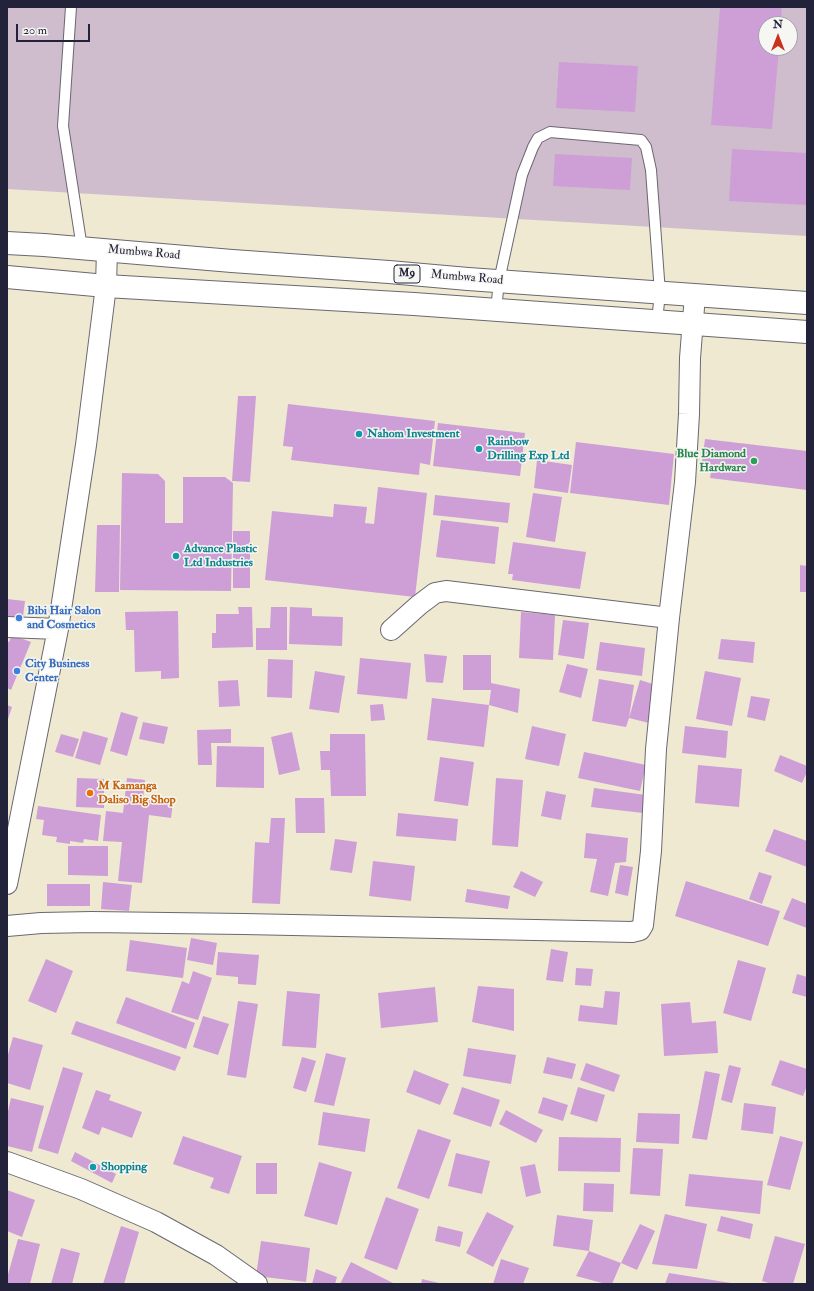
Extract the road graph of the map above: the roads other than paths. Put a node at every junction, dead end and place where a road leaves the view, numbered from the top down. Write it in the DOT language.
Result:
graph roads {
  1 [pos="72,7"];
  2 [pos="7,243"];
  3 [pos="82,248"];
  4 [pos="107,250"];
  5 [pos="7,277"];
  6 [pos="499,281"];
  7 [pos="106,286"];
  8 [pos="660,293"];
  9 [pos="695,295"];
  10 [pos="807,303"];
  11 [pos="496,310"];
  12 [pos="657,321"];
  13 [pos="693,323"];
  14 [pos="807,332"];
  15 [pos="669,618"];
  16 [pos="7,627"];
  17 [pos="58,629"];
  18 [pos="391,630"];
  19 [pos="7,884"];
  20 [pos="7,926"];
  21 [pos="7,1162"];
  22 [pos="257,1284"];
  1 -- 3 [label="lane"];
  2 -- 3 [label="main road, Mumbwa Road / M9"];
  3 -- 4 [label="main road, Mumbwa Road / M9"];
  4 -- 6 [label="main road, Mumbwa Road / M9"];
  4 -- 7 [label="street"];
  5 -- 7 [label="main road"];
  6 -- 8 [label="main road, Mumbwa Road / M9"];
  6 -- 8 [label="lane"];
  6 -- 11 [label="lane"];
  7 -- 11 [label="main road"];
  7 -- 17 [label="street"];
  8 -- 9 [label="main road, Mumbwa Road / M9"];
  8 -- 12 [label="lane"];
  9 -- 10 [label="main road, Mumbwa Road / M9"];
  9 -- 13 [label="street"];
  11 -- 12 [label="main road"];
  12 -- 13 [label="main road"];
  13 -- 14 [label="main road"];
  13 -- 15 [label="street"];
  15 -- 18 [label="street"];
  15 -- 20 [label="street"];
  16 -- 17 [label="street"];
  17 -- 19 [label="street"];
  21 -- 22 [label="street"];
}
